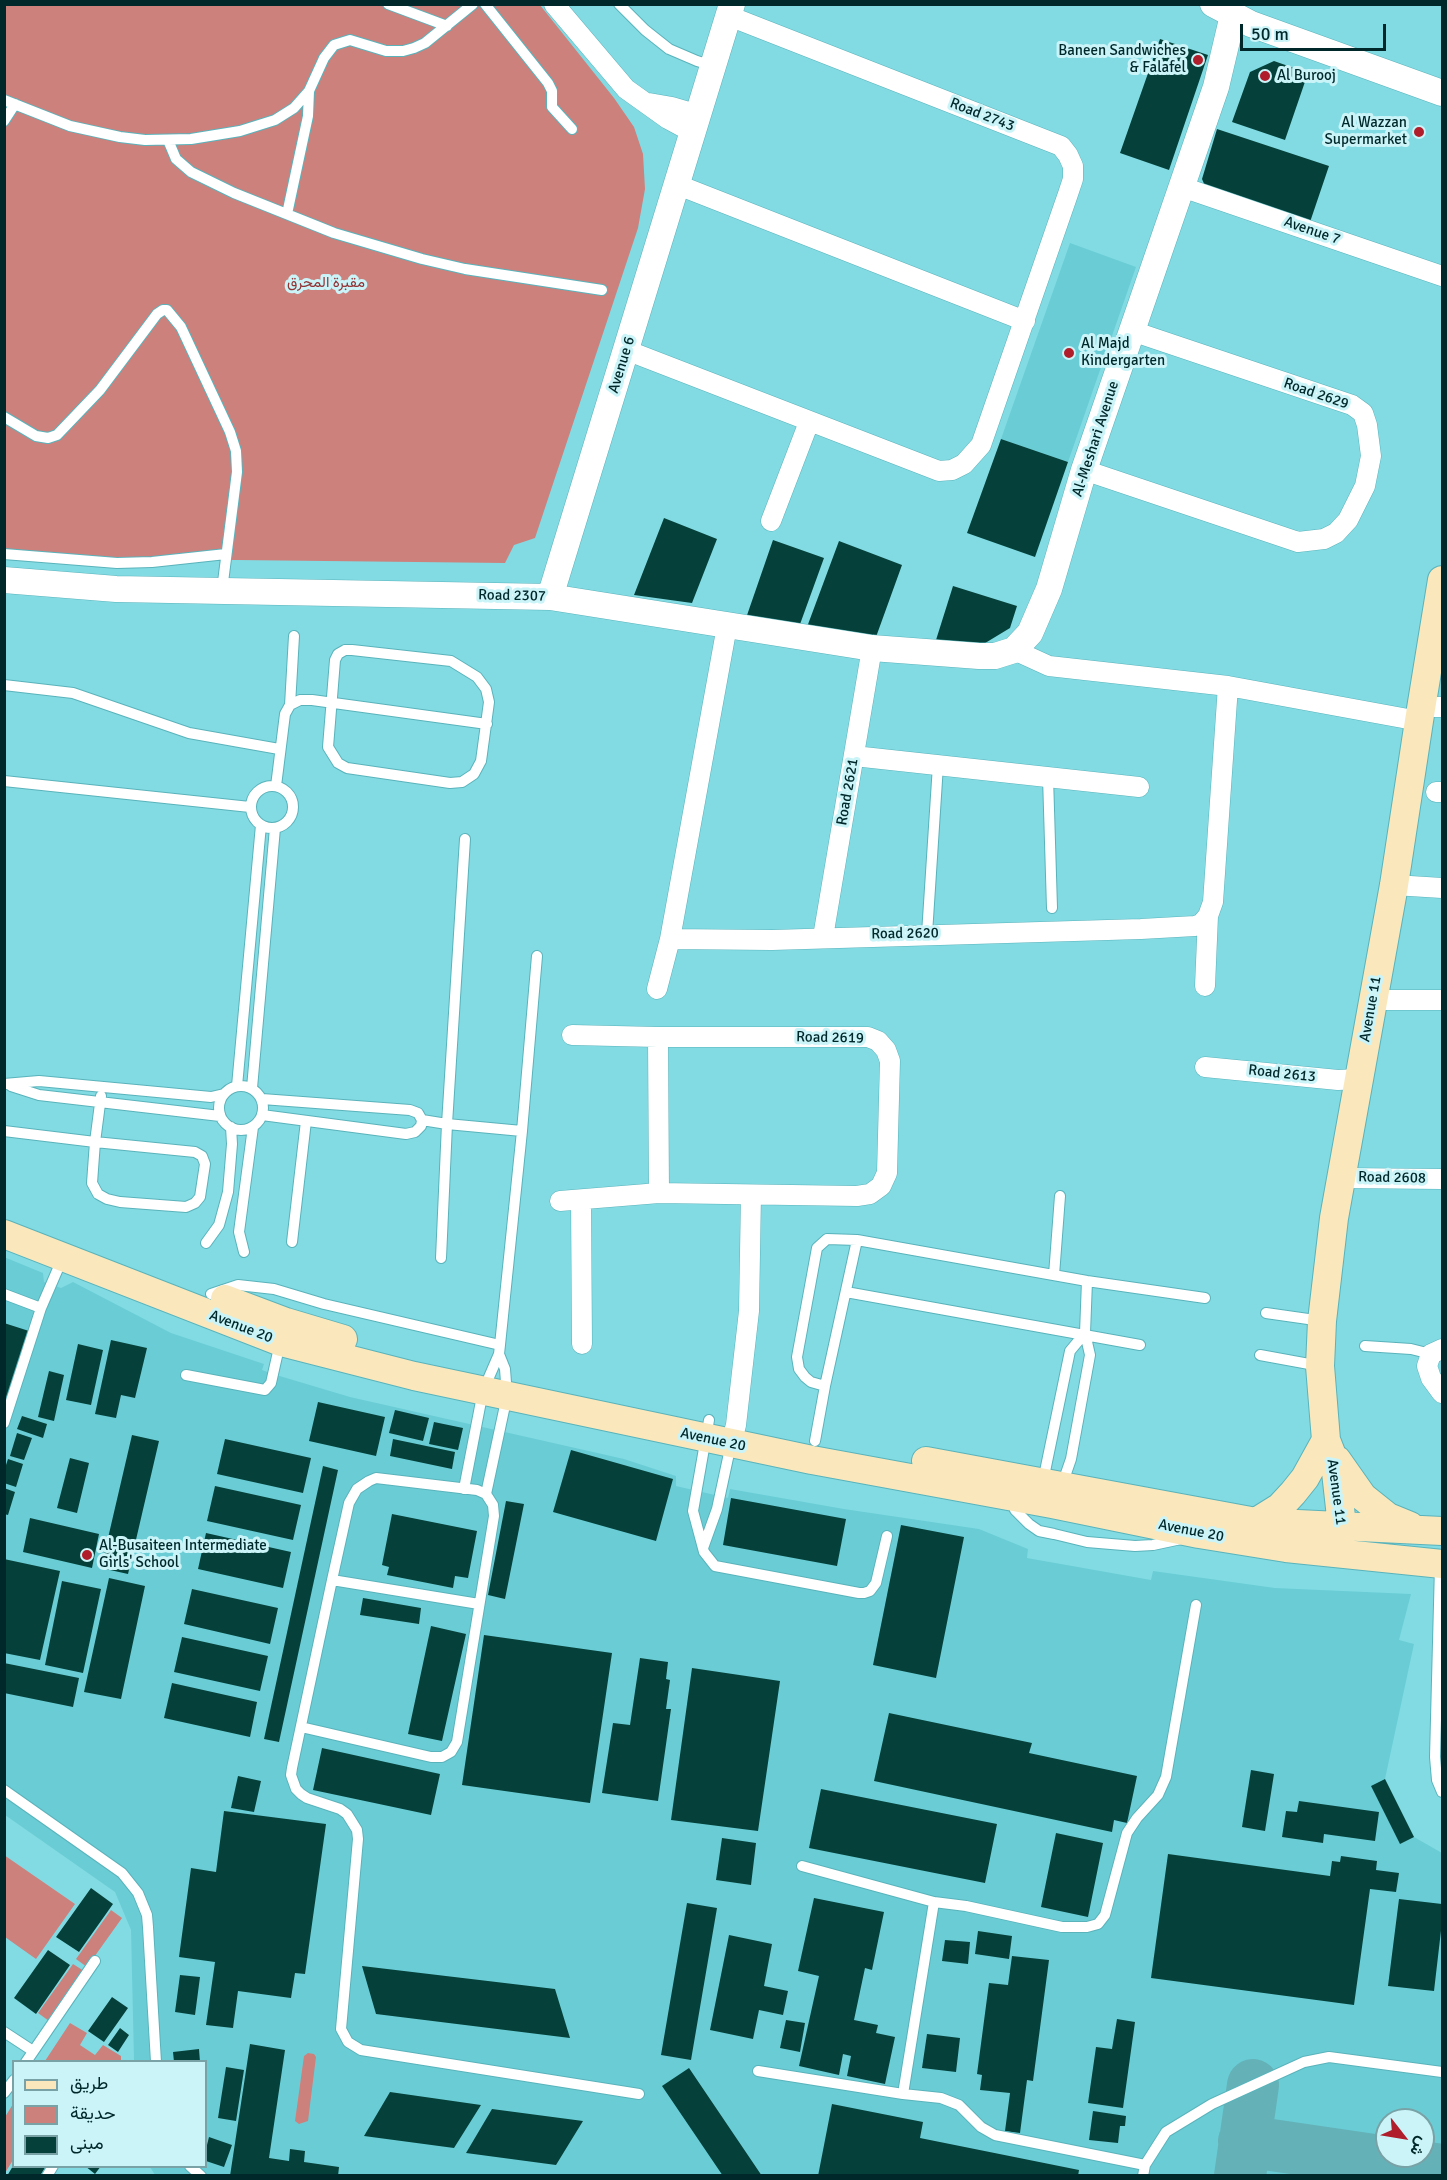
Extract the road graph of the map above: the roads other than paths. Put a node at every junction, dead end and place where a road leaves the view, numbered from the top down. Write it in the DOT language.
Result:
graph roads {
  1 [pos="388,4"];
  2 [pos="473,4"];
  3 [pos="485,4"];
  4 [pos="554,4"];
  5 [pos="619,4"];
  6 [pos="730,10"];
  7 [pos="1226,11"];
  8 [pos="447,26"];
  9 [pos="714,66"];
  10 [pos="309,91"];
  11 [pos="1443,93"];
  12 [pos="10,102"];
  13 [pos="4,121"];
  14 [pos="697,124"];
  15 [pos="572,129"];
  16 [pos="168,140"];
  17 [pos="678,185"];
  18 [pos="1182,187"];
  19 [pos="287,214"];
  20 [pos="1442,276"];
  21 [pos="602,290"];
  22 [pos="1024,321"];
  23 [pos="1132,331"];
  24 [pos="626,350"];
  25 [pos="4,417"];
  26 [pos="809,422"];
  27 [pos="1084,470"];
  28 [pos="771,521"];
  29 [pos="4,554"];
  30 [pos="226,554"];
  31 [pos="4,580"];
  32 [pos="1443,580"];
  33 [pos="222,591"];
  34 [pos="550,597"];
  35 [pos="727,626"];
  36 [pos="294,636"];
  37 [pos="872,648"];
  38 [pos="1014,650"];
  39 [pos="4,685"];
  40 [pos="1228,686"];
  41 [pos="331,703"];
  42 [pos="290,705"];
  43 [pos="1427,712"];
  44 [pos="487,724"];
  45 [pos="279,749"];
  46 [pos="854,756"];
  47 [pos="938,765"];
  48 [pos="1048,777"];
  49 [pos="4,781"];
  50 [pos="276,786"];
  51 [pos="1139,787"];
  52 [pos="250,807"];
  53 [pos="261,825"];
  54 [pos="275,828"];
  55 [pos="465,839"];
  56 [pos="1394,885"];
  57 [pos="1443,888"];
  58 [pos="1052,908"];
  59 [pos="1208,916"];
  60 [pos="927,934"];
  61 [pos="823,937"];
  62 [pos="670,939"];
  63 [pos="537,956"];
  64 [pos="1204,986"];
  65 [pos="657,990"];
  66 [pos="1372,1000"];
  67 [pos="1443,1000"];
  68 [pos="572,1035"];
  69 [pos="658,1037"];
  70 [pos="1205,1067"];
  71 [pos="1358,1079"];
  72 [pos="4,1084"];
  73 [pos="237,1086"];
  74 [pos="102,1087"];
  75 [pos="252,1088"];
  76 [pos="224,1094"];
  77 [pos="262,1099"];
  78 [pos="100,1103"];
  79 [pos="262,1115"];
  80 [pos="220,1116"];
  81 [pos="422,1120"];
  82 [pos="306,1121"];
  83 [pos="447,1124"];
  84 [pos="253,1127"];
  85 [pos="231,1128"];
  86 [pos="4,1131"];
  87 [pos="522,1131"];
  88 [pos="95,1142"];
  89 [pos="1341,1178"];
  90 [pos="1443,1179"];
  91 [pos="660,1193"];
  92 [pos="751,1195"];
  93 [pos="1060,1196"];
  94 [pos="581,1200"];
  95 [pos="560,1201"];
  96 [pos="4,1216"];
  97 [pos="4,1234"];
  98 [pos="857,1240"];
  99 [pos="292,1242"];
  100 [pos="206,1243"];
  101 [pos="244,1252"];
  102 [pos="63,1257"];
  103 [pos="441,1258"];
  104 [pos="1054,1275"];
  105 [pos="1087,1281"];
  106 [pos="846,1292"];
  107 [pos="4,1294"];
  108 [pos="1205,1298"];
  109 [pos="41,1308"];
  110 [pos="1266,1313"];
  111 [pos="1322,1321"];
  112 [pos="1085,1333"];
  113 [pos="281,1342"];
  114 [pos="582,1344"];
  115 [pos="1140,1345"];
  116 [pos="1365,1346"];
  117 [pos="1437,1352"];
  118 [pos="1260,1355"];
  119 [pos="1320,1366"];
  120 [pos="497,1373"];
  121 [pos="186,1375"];
  122 [pos="825,1386"];
  123 [pos="1443,1393"];
  124 [pos="4,1423"];
  125 [pos="720,1432"];
  126 [pos="1326,1440"];
  127 [pos="813,1451"];
  128 [pos="464,1489"];
  129 [pos="1052,1490"];
  130 [pos="486,1494"];
  131 [pos="1012,1497"];
  132 [pos="1256,1522"];
  133 [pos="1432,1531"];
  134 [pos="1199,1534"];
  135 [pos="887,1536"];
  136 [pos="1336,1541"];
  137 [pos="704,1548"];
  138 [pos="1441,1564"];
  139 [pos="332,1580"];
  140 [pos="479,1604"];
  141 [pos="1196,1605"];
  142 [pos="301,1727"];
  143 [pos="1439,1757"];
  144 [pos="4,1790"];
  145 [pos="1442,1791"];
  146 [pos="802,1866"];
  147 [pos="934,1902"];
  148 [pos="95,1961"];
  149 [pos="4,2032"];
  150 [pos="33,2051"];
  151 [pos="27,2060"];
  152 [pos="156,2060"];
  153 [pos="758,2071"];
  154 [pos="1443,2072"];
  155 [pos="639,2094"];
  156 [pos="903,2094"];
  157 [pos="1144,2170"];
  1 -- 8 [label="lane"];
  2 -- 8 [label="lane"];
  3 -- 15 [label="lane"];
  4 -- 14 [label="street"];
  5 -- 9 [label="lane"];
  6 -- 9 [label="street, Avenue 6"];
  6 -- 22 [label="street, Road 2743"];
  7 -- 11 [label="street"];
  7 -- 18 [label="street, Al-Meshari Avenue"];
  8 -- 10 [label="lane"];
  9 -- 14 [label="street, Avenue 6"];
  10 -- 16 [label="lane"];
  10 -- 19 [label="lane"];
  12 -- 13 [label="lane"];
  12 -- 16 [label="lane"];
  14 -- 17 [label="street, Avenue 6"];
  16 -- 19 [label="lane"];
  17 -- 22 [label="street"];
  17 -- 24 [label="street, Avenue 6"];
  18 -- 20 [label="street, Avenue 7"];
  18 -- 23 [label="street, Al-Meshari Avenue"];
  19 -- 21 [label="lane"];
  22 -- 26 [label="street, Road 2743"];
  23 -- 27 [label="street, Al-Meshari Avenue"];
  23 -- 27 [label="street, Road 2629"];
  24 -- 26 [label="street, Road 2743"];
  24 -- 34 [label="street, Avenue 6"];
  25 -- 30 [label="lane"];
  26 -- 28 [label="street"];
  27 -- 38 [label="street, Al-Meshari Avenue"];
  29 -- 30 [label="lane"];
  30 -- 33 [label="lane"];
  31 -- 33 [label="street, Road 2307"];
  32 -- 43 [label="main road, Avenue 11"];
  33 -- 34 [label="street, Road 2307"];
  34 -- 35 [label="street, Road 2307"];
  35 -- 37 [label="street, Road 2307"];
  35 -- 62 [label="street"];
  36 -- 42 [label="lane"];
  37 -- 38 [label="street, Road 2307"];
  37 -- 46 [label="street, Road 2621"];
  38 -- 40 [label="street"];
  39 -- 45 [label="lane"];
  40 -- 43 [label="street"];
  40 -- 59 [label="street"];
  41 -- 42 [label="lane"];
  41 -- 44 [label="lane"];
  41 -- 44 [label="lane"];
  41 -- 44 [label="lane"];
  42 -- 45 [label="lane"];
  43 -- 56 [label="main road, Avenue 11"];
  45 -- 50 [label="lane"];
  46 -- 47 [label="street"];
  46 -- 61 [label="street, Road 2621"];
  47 -- 48 [label="street"];
  47 -- 60 [label="lane"];
  48 -- 51 [label="street"];
  48 -- 58 [label="lane"];
  49 -- 52 [label="lane"];
  50 -- 52 [label="lane"];
  50 -- 54 [label="lane"];
  52 -- 53 [label="lane"];
  53 -- 54 [label="lane"];
  53 -- 73 [label="lane"];
  54 -- 75 [label="lane"];
  55 -- 83 [label="lane"];
  56 -- 57 [label="street"];
  56 -- 66 [label="main road, Avenue 11"];
  59 -- 60 [label="street, Road 2620"];
  59 -- 64 [label="street"];
  60 -- 61 [label="street, Road 2620"];
  61 -- 62 [label="street, Road 2620"];
  62 -- 65 [label="street"];
  63 -- 87 [label="lane"];
  66 -- 67 [label="street"];
  66 -- 71 [label="main road, Avenue 11"];
  68 -- 69 [label="street, Road 2619"];
  69 -- 91 [label="street"];
  69 -- 92 [label="street, Road 2619"];
  70 -- 71 [label="street, Road 2613"];
  71 -- 89 [label="main road, Avenue 11"];
  72 -- 74 [label="lane"];
  72 -- 78 [label="lane"];
  73 -- 75 [label="lane"];
  73 -- 76 [label="lane"];
  74 -- 76 [label="lane"];
  74 -- 78 [label="lane"];
  75 -- 77 [label="lane"];
  76 -- 80 [label="lane"];
  77 -- 79 [label="lane"];
  77 -- 81 [label="lane"];
  78 -- 80 [label="lane"];
  78 -- 88 [label="lane"];
  79 -- 82 [label="lane"];
  79 -- 84 [label="lane"];
  80 -- 85 [label="lane"];
  81 -- 82 [label="lane"];
  81 -- 83 [label="lane"];
  82 -- 99 [label="lane"];
  83 -- 87 [label="lane"];
  83 -- 103 [label="lane"];
  84 -- 85 [label="lane"];
  84 -- 101 [label="lane"];
  85 -- 100 [label="lane"];
  86 -- 88 [label="lane"];
  87 -- 120 [label="lane"];
  88 -- 88 [label="lane"];
  89 -- 90 [label="street, Road 2608"];
  89 -- 111 [label="main road, Avenue 11"];
  91 -- 92 [label="street, Road 2619"];
  91 -- 94 [label="street, Road 2619"];
  92 -- 125 [label="street"];
  93 -- 104 [label="lane"];
  94 -- 95 [label="street, Road 2619"];
  94 -- 114 [label="street"];
  96 -- 120 [label="main road, Avenue 20"];
  97 -- 102 [label="main road, Avenue 20"];
  98 -- 104 [label="lane"];
  98 -- 106 [label="lane"];
  98 -- 122 [label="lane"];
  102 -- 109 [label="lane"];
  102 -- 113 [label="main road, Avenue 20"];
  104 -- 105 [label="lane"];
  105 -- 108 [label="lane"];
  105 -- 112 [label="lane"];
  106 -- 112 [label="lane"];
  106 -- 122 [label="lane"];
  107 -- 109 [label="lane"];
  109 -- 124 [label="lane"];
  110 -- 111 [label="lane"];
  111 -- 119 [label="main road, Avenue 11"];
  112 -- 115 [label="lane"];
  112 -- 129 [label="lane"];
  112 -- 129 [label="lane"];
  113 -- 120 [label="main road, Avenue 20"];
  113 -- 121 [label="lane"];
  116 -- 117 [label="lane"];
  117 -- 123 [label="street"];
  118 -- 119 [label="lane"];
  119 -- 126 [label="main road, Avenue 11"];
  120 -- 125 [label="main road, Avenue 20"];
  120 -- 128 [label="lane"];
  120 -- 130 [label="lane"];
  122 -- 127 [label="lane"];
  125 -- 127 [label="main road, Avenue 20"];
  125 -- 137 [label="lane"];
  125 -- 137 [label="lane"];
  126 -- 132 [label="main road"];
  126 -- 133 [label="main road"];
  126 -- 136 [label="main road, Avenue 11"];
  127 -- 129 [label="main road, Avenue 20"];
  127 -- 131 [label="main road, Avenue 20"];
  128 -- 130 [label="lane"];
  128 -- 139 [label="lane"];
  129 -- 131 [label="main road, Avenue 20"];
  129 -- 132 [label="main road, Avenue 20"];
  129 -- 134 [label="main road, Avenue 20"];
  130 -- 140 [label="lane"];
  131 -- 134 [label="lane"];
  132 -- 136 [label="main road, Avenue 20"];
  133 -- 136 [label="main road, Avenue 20"];
  134 -- 136 [label="main road, Avenue 20"];
  135 -- 137 [label="lane"];
  136 -- 138 [label="main road, Avenue 20"];
  138 -- 143 [label="lane"];
  139 -- 140 [label="lane"];
  139 -- 142 [label="lane"];
  140 -- 142 [label="lane"];
  141 -- 147 [label="lane"];
  142 -- 155 [label="lane"];
  143 -- 145 [label="lane"];
  144 -- 152 [label="lane"];
  146 -- 147 [label="lane"];
  147 -- 156 [label="lane"];
  148 -- 150 [label="lane"];
  149 -- 150 [label="lane"];
  150 -- 151 [label="lane"];
  153 -- 156 [label="lane"];
  154 -- 157 [label="lane"];
  156 -- 157 [label="lane"];
}
